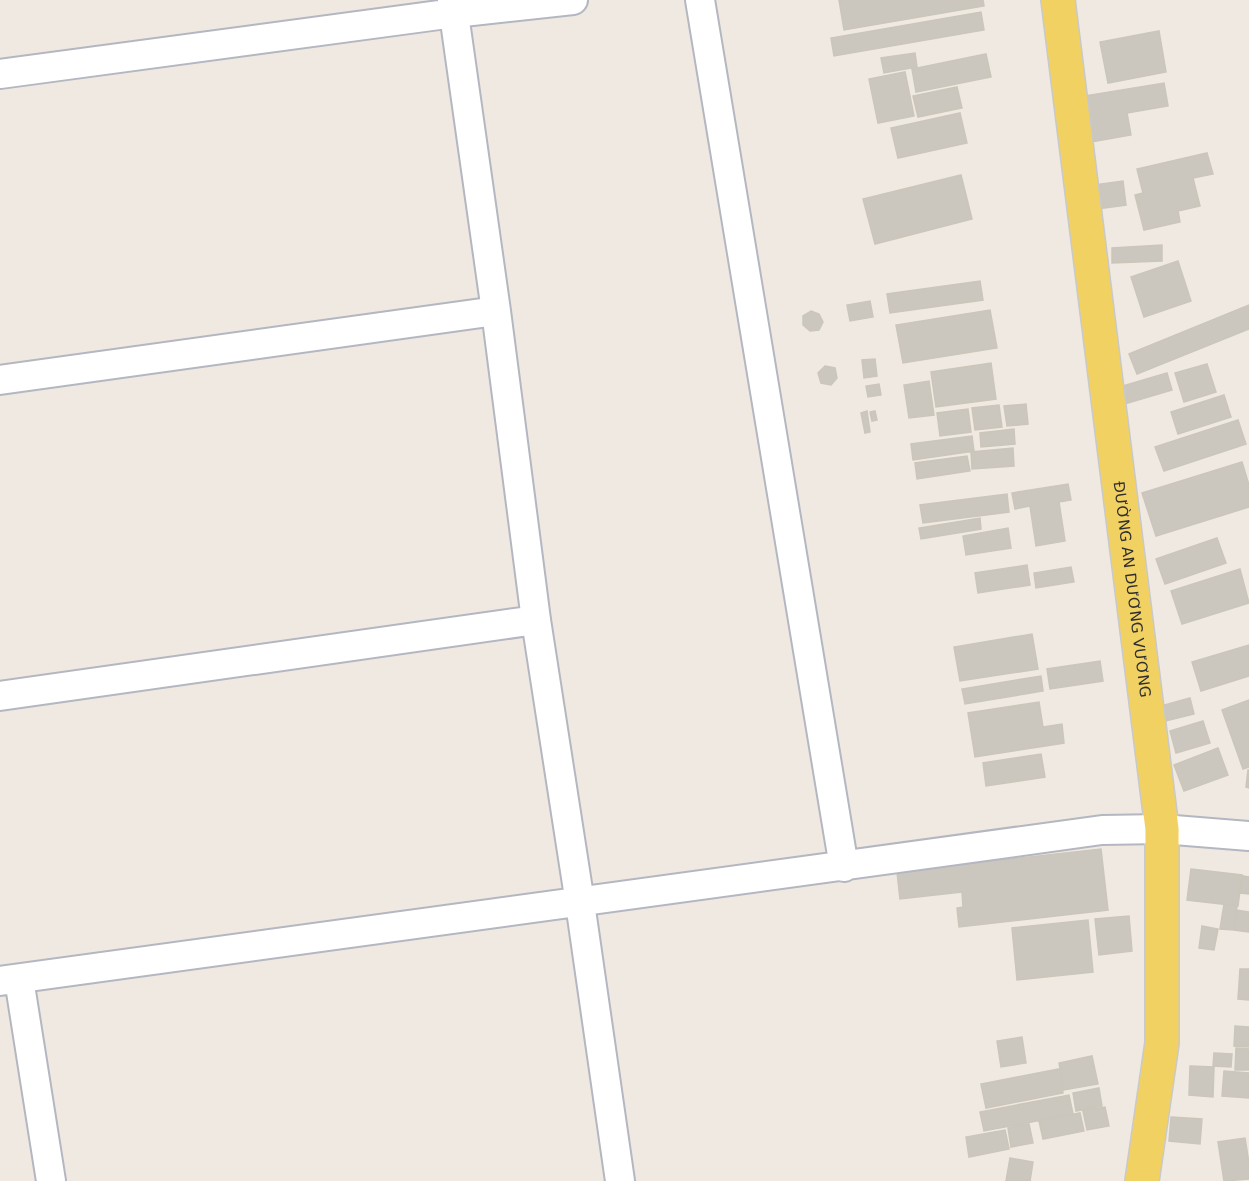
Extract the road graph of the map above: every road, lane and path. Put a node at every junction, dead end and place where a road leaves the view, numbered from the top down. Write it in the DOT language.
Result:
graph roads {
  1 [pos="573,0"];
  2 [pos="700,0"];
  3 [pos="1058,0"];
  4 [pos="453,6"];
  5 [pos="0,74"];
  6 [pos="496,311"];
  7 [pos="0,380"];
  8 [pos="536,620"];
  9 [pos="0,696"];
  10 [pos="1162,829"];
  11 [pos="1249,836"];
  12 [pos="844,867"];
  13 [pos="580,903"];
  14 [pos="9,980"];
  15 [pos="51,1181"];
  16 [pos="620,1181"];
  17 [pos="1142,1181"];
  1 -- 4 [label="street"];
  2 -- 12 [label="street"];
  3 -- 10 [label="main road, ĐƯỜNG AN DƯƠNG VƯƠNG"];
  4 -- 5 [label="street"];
  4 -- 6 [label="street"];
  6 -- 7 [label="street"];
  6 -- 8 [label="street"];
  8 -- 9 [label="street"];
  8 -- 13 [label="street"];
  10 -- 11 [label="street"];
  10 -- 12 [label="street"];
  10 -- 17 [label="main road, ĐƯỜNG AN DƯƠNG VƯƠNG"];
  12 -- 13 [label="street"];
  13 -- 14 [label="street"];
  13 -- 16 [label="street"];
  14 -- 15 [label="street"];
}
